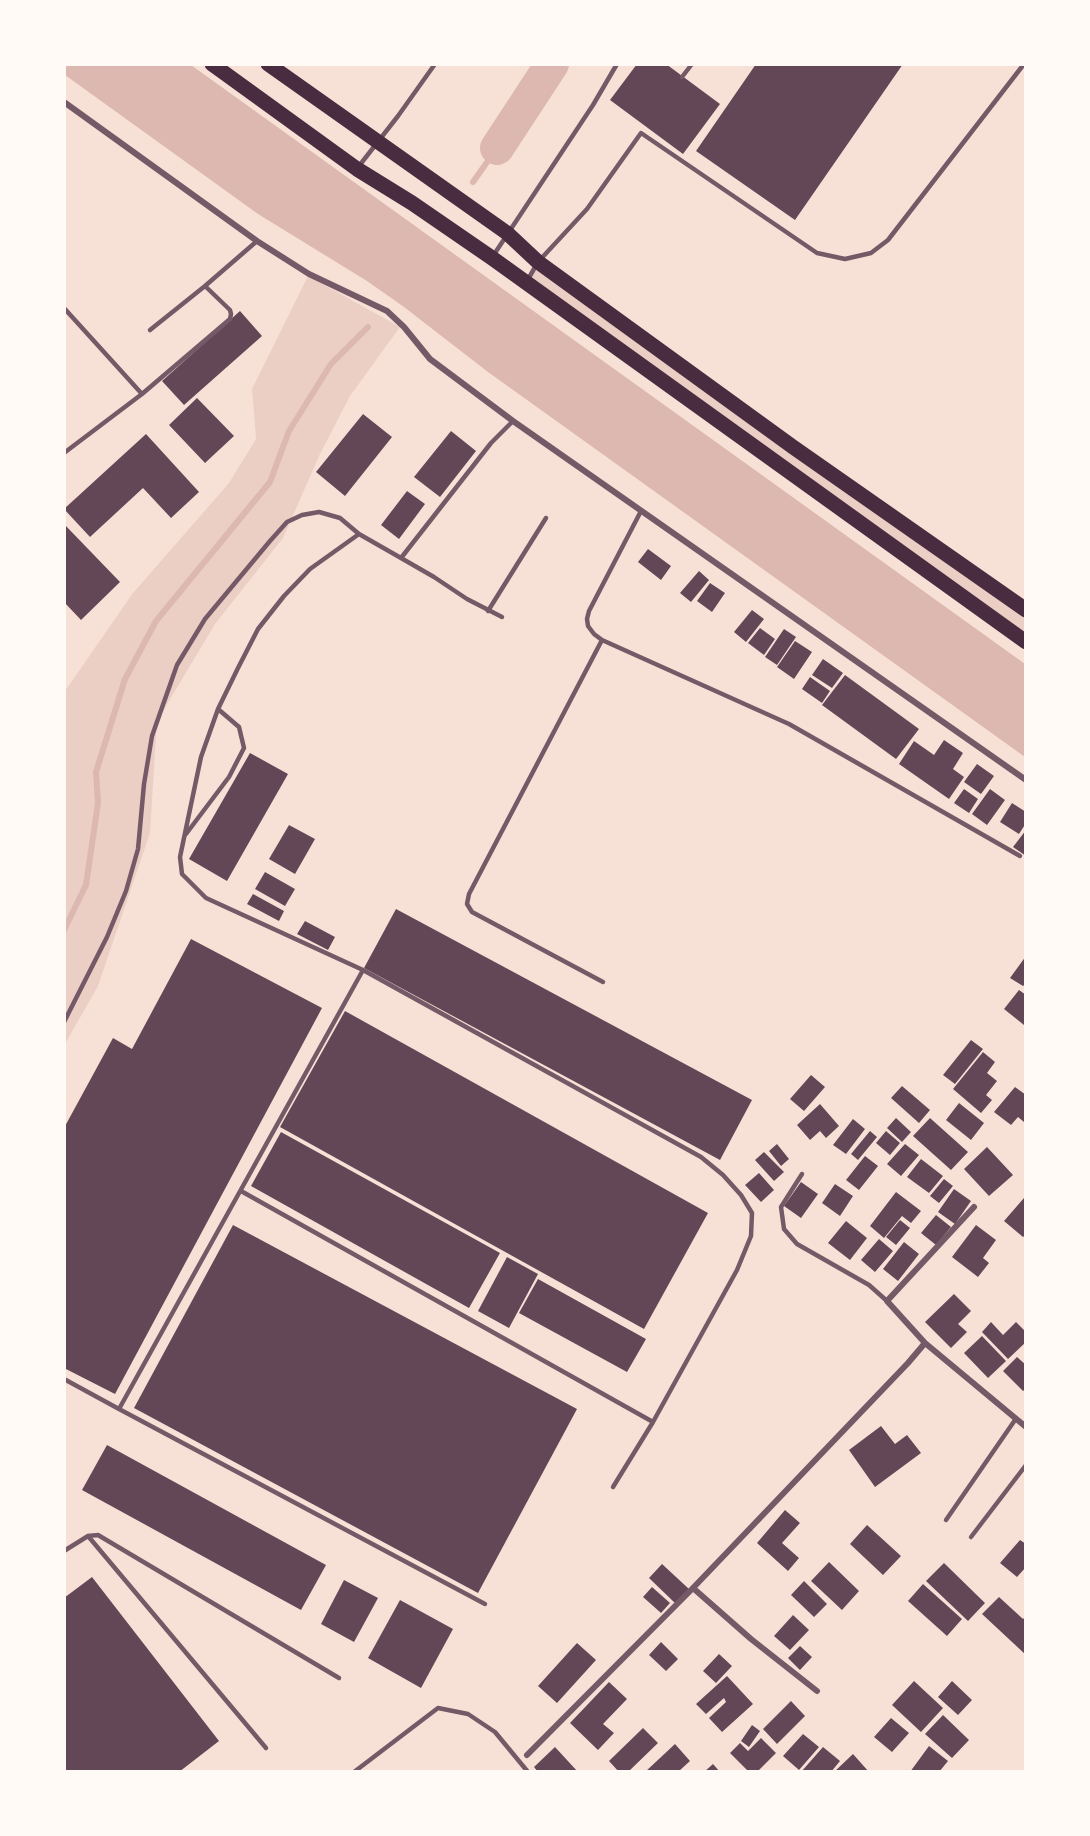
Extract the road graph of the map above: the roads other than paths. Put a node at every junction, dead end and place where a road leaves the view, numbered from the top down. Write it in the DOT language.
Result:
graph roads {
  1 [pos="212,64"];
  2 [pos="268,64"];
  3 [pos="435,64"];
  4 [pos="617,64"];
  5 [pos="692,64"];
  6 [pos="1024,64"];
  7 [pos="682,77"];
  8 [pos="64,102"];
  9 [pos="646,127"];
  10 [pos="641,133"];
  11 [pos="378,143"];
  12 [pos="357,169"];
  13 [pos="507,233"];
  14 [pos="257,241"];
  15 [pos="492,258"];
  16 [pos="538,262"];
  17 [pos="526,283"];
  18 [pos="205,285"];
  19 [pos="64,308"];
  20 [pos="150,330"];
  21 [pos="142,394"];
  22 [pos="513,421"];
  23 [pos="793,447"];
  24 [pos="64,453"];
  25 [pos="783,469"];
  26 [pos="641,511"];
  27 [pos="546,518"];
  28 [pos="359,534"];
  29 [pos="401,558"];
  30 [pos="1026,610"];
  31 [pos="488,611"];
  32 [pos="502,617"];
  33 [pos="602,640"];
  34 [pos="1026,642"];
  35 [pos="218,709"];
  36 [pos="1026,780"];
  37 [pos="185,836"];
  38 [pos="1020,856"];
  39 [pos="363,970"];
  40 [pos="603,982"];
  41 [pos="64,1022"];
  42 [pos="802,1174"];
  43 [pos="241,1191"];
  44 [pos="974,1207"];
  45 [pos="887,1301"];
  46 [pos="925,1343"];
  47 [pos="64,1379"];
  48 [pos="119,1409"];
  49 [pos="1015,1420"];
  50 [pos="653,1422"];
  51 [pos="1026,1427"];
  52 [pos="1026,1465"];
  53 [pos="613,1487"];
  54 [pos="946,1520"];
  55 [pos="88,1536"];
  56 [pos="971,1537"];
  57 [pos="64,1551"];
  58 [pos="693,1588"];
  59 [pos="485,1604"];
  60 [pos="339,1678"];
  61 [pos="817,1690"];
  62 [pos="266,1748"];
  63 [pos="527,1755"];
  64 [pos="354,1772"];
  65 [pos="528,1772"];
  1 -- 12 [label="main road"];
  2 -- 11 [label="main road"];
  3 -- 11 [label="lane"];
  4 -- 13 [label="lane"];
  5 -- 7 [label="lane"];
  6 -- 10 [label="lane"];
  8 -- 14 [label="street"];
  9 -- 10 [label="lane"];
  10 -- 16 [label="lane"];
  11 -- 12 [label="lane"];
  11 -- 13 [label="main road"];
  12 -- 15 [label="main road"];
  13 -- 15 [label="lane"];
  13 -- 16 [label="main road"];
  14 -- 18 [label="lane"];
  14 -- 22 [label="street"];
  15 -- 17 [label="main road"];
  16 -- 17 [label="lane"];
  16 -- 23 [label="main road"];
  17 -- 25 [label="main road"];
  18 -- 20 [label="lane"];
  18 -- 21 [label="lane"];
  19 -- 21 [label="lane"];
  21 -- 24 [label="lane"];
  22 -- 26 [label="street"];
  22 -- 29 [label="lane"];
  23 -- 25 [label="main road"];
  23 -- 30 [label="main road"];
  25 -- 34 [label="main road"];
  26 -- 33 [label="lane"];
  26 -- 36 [label="street"];
  27 -- 31 [label="lane"];
  28 -- 29 [label="lane"];
  28 -- 35 [label="lane"];
  28 -- 41 [label="lane"];
  29 -- 31 [label="lane"];
  31 -- 32 [label="lane"];
  33 -- 38 [label="lane"];
  33 -- 40 [label="lane"];
  35 -- 37 [label="lane"];
  35 -- 37 [label="lane"];
  37 -- 39 [label="lane"];
  39 -- 43 [label="lane"];
  39 -- 50 [label="lane"];
  42 -- 45 [label="lane"];
  43 -- 48 [label="lane"];
  43 -- 50 [label="lane"];
  44 -- 45 [label="street"];
  45 -- 46 [label="street"];
  46 -- 49 [label="street"];
  46 -- 58 [label="street"];
  47 -- 48 [label="lane"];
  48 -- 59 [label="lane"];
  49 -- 51 [label="street"];
  49 -- 54 [label="lane"];
  50 -- 53 [label="lane"];
  52 -- 56 [label="lane"];
  55 -- 57 [label="lane"];
  55 -- 60 [label="lane"];
  55 -- 62 [label="lane"];
  58 -- 61 [label="street"];
  58 -- 63 [label="street"];
  64 -- 65 [label="lane"];
}
